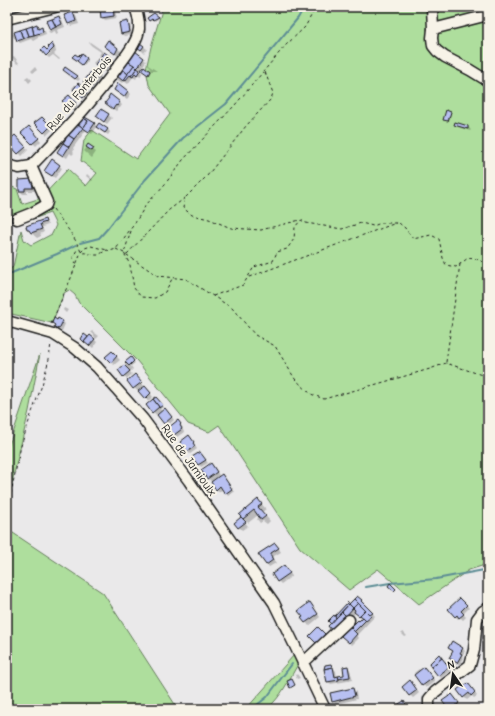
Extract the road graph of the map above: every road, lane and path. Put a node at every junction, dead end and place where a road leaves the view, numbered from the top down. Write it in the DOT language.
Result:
graph roads {
  1 [pos="55,7"];
  2 [pos="135,7"];
  3 [pos="316,7"];
  4 [pos="432,7"];
  5 [pos="488,15"];
  6 [pos="7,19"];
  7 [pos="433,29"];
  8 [pos="264,70"];
  9 [pos="488,81"];
  10 [pos="7,165"];
  11 [pos="31,166"];
  12 [pos="185,198"];
  13 [pos="47,202"];
  14 [pos="17,219"];
  15 [pos="301,220"];
  16 [pos="399,223"];
  17 [pos="131,228"];
  18 [pos="79,246"];
  19 [pos="116,249"];
  20 [pos="107,250"];
  21 [pos="81,252"];
  22 [pos="124,253"];
  23 [pos="126,255"];
  24 [pos="460,264"];
  25 [pos="76,265"];
  26 [pos="488,268"];
  27 [pos="248,277"];
  28 [pos="173,278"];
  29 [pos="212,296"];
  30 [pos="7,321"];
  31 [pos="53,334"];
  32 [pos="446,363"];
  33 [pos="488,377"];
  34 [pos="7,510"];
  35 [pos="488,608"];
  36 [pos="349,620"];
  37 [pos="303,663"];
  38 [pos="325,709"];
  39 [pos="429,709"];
  1 -- 6 [label="street"];
  2 -- 11 [label="street, Rue du Fonterbois"];
  3 -- 8 [label="path"];
  4 -- 7 [label="street"];
  5 -- 7 [label="street"];
  7 -- 9 [label="street"];
  8 -- 12 [label="path"];
  8 -- 17 [label="path"];
  10 -- 11 [label="street"];
  11 -- 13 [label="street"];
  12 -- 15 [label="path"];
  12 -- 23 [label="path"];
  13 -- 14 [label="street"];
  13 -- 18 [label="path"];
  15 -- 16 [label="path"];
  15 -- 27 [label="path"];
  16 -- 24 [label="path"];
  16 -- 27 [label="path"];
  17 -- 19 [label="path"];
  17 -- 22 [label="path"];
  18 -- 21 [label="path"];
  18 -- 25 [label="path"];
  19 -- 20 [label="path"];
  19 -- 22 [label="path"];
  20 -- 21 [label="path"];
  20 -- 21 [label="path"];
  21 -- 25 [label="path"];
  22 -- 23 [label="path"];
  22 -- 28 [label="path"];
  23 -- 28 [label="path"];
  24 -- 26 [label="path"];
  24 -- 32 [label="path"];
  25 -- 31 [label="path"];
  27 -- 29 [label="path"];
  28 -- 29 [label="path"];
  29 -- 32 [label="path"];
  30 -- 31 [label="street, Rue de Jamioulx"];
  31 -- 34 [label="path"];
  31 -- 37 [label="street, Rue de Jamioulx"];
  32 -- 33 [label="path"];
  35 -- 39 [label="street"];
  36 -- 37 [label="street"];
  37 -- 38 [label="street, Rue de Jamioulx"];
}
